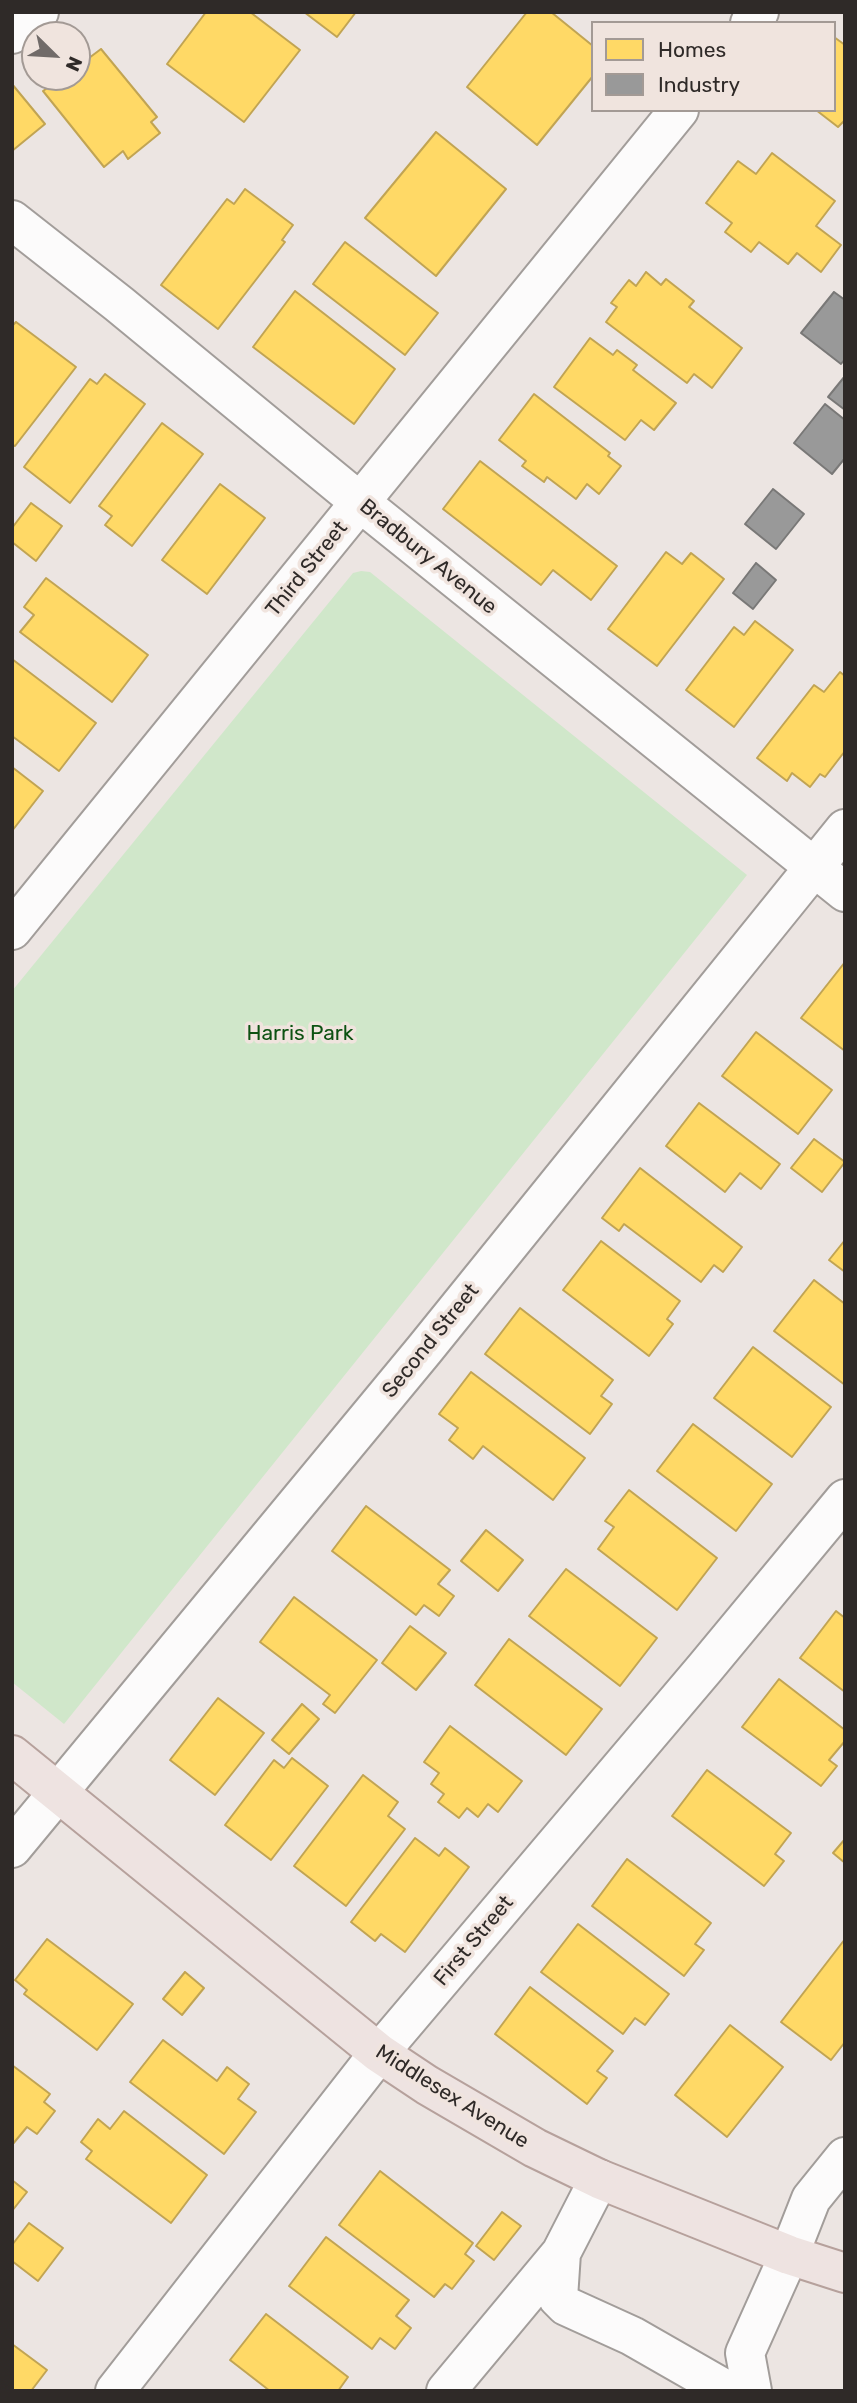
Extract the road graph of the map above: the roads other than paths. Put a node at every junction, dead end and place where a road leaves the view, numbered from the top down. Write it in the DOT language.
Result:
graph roads {
  1 [pos="39,12"];
  2 [pos="12,34"];
  3 [pos="677,112"];
  4 [pos="12,220"];
  5 [pos="360,503"];
  6 [pos="845,829"];
  7 [pos="814,867"];
  8 [pos="845,892"];
  9 [pos="12,930"];
  10 [pos="845,1499"];
  11 [pos="12,1755"];
  12 [pos="58,1791"];
  13 [pos="12,1848"];
  14 [pos="379,2053"];
  15 [pos="845,2157"];
  16 [pos="599,2179"];
  17 [pos="561,2253"];
  18 [pos="789,2255"];
  19 [pos="845,2273"];
  20 [pos="115,2391"];
  21 [pos="446,2391"];
  22 [pos="728,2391"];
  23 [pos="752,2391"];
  1 -- 2 [label="street"];
  3 -- 5 [label="street, Third Street"];
  4 -- 5 [label="street, Bradbury Avenue"];
  5 -- 7 [label="street, Bradbury Avenue"];
  5 -- 9 [label="street, Third Street"];
  6 -- 7 [label="street, Second Street"];
  7 -- 8 [label="street, Bradbury Avenue"];
  7 -- 12 [label="street, Second Street"];
  10 -- 14 [label="street, First Street"];
  11 -- 12 [label="main road, Middlesex Avenue"];
  12 -- 13 [label="street, Second Street"];
  12 -- 14 [label="main road, Middlesex Avenue"];
  14 -- 16 [label="main road, Middlesex Avenue"];
  14 -- 20 [label="street, First Street"];
  15 -- 18 [label="street"];
  16 -- 17 [label="street"];
  16 -- 18 [label="main road, Middlesex Avenue"];
  17 -- 21 [label="street"];
  17 -- 22 [label="street"];
  18 -- 19 [label="main road, Middlesex Avenue"];
  18 -- 23 [label="street"];
}
